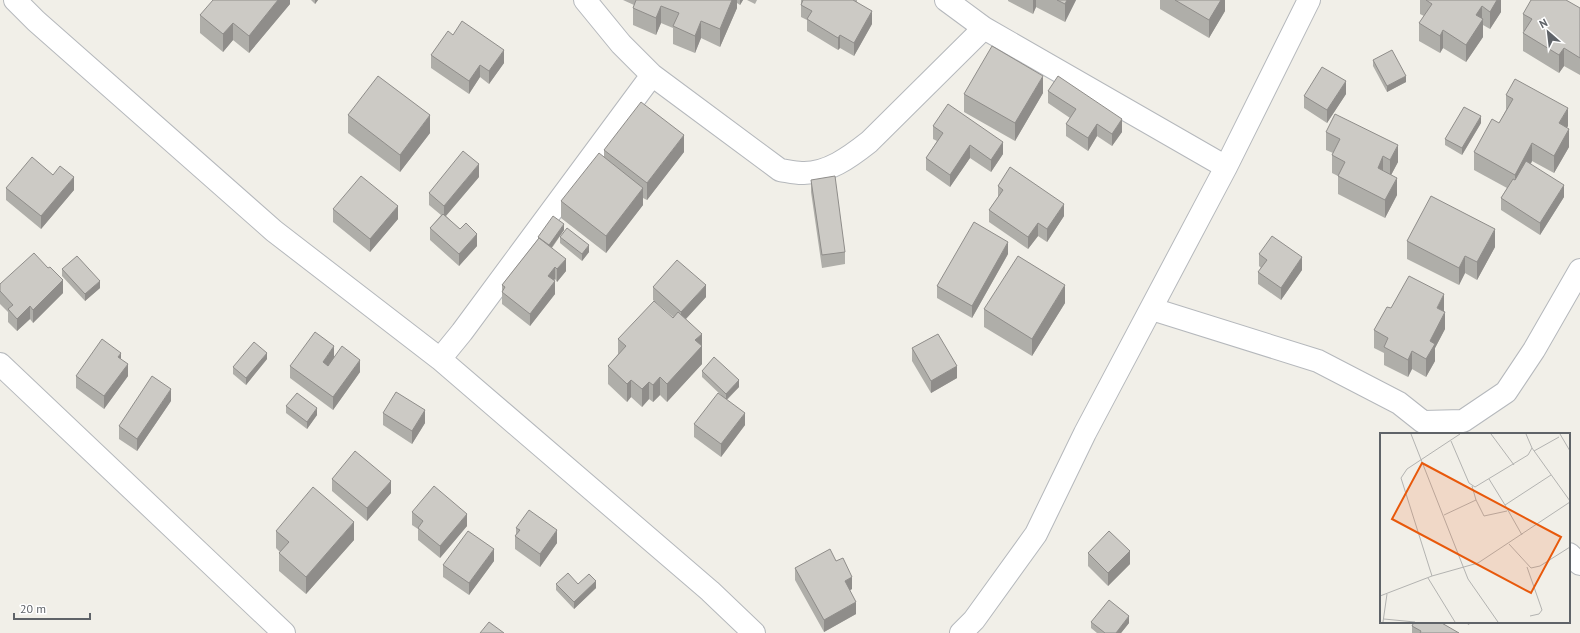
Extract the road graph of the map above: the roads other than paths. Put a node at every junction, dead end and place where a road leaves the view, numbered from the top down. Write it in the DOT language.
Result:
graph roads {
  1 [pos="15,0"];
  2 [pos="585,0"];
  3 [pos="946,0"];
  4 [pos="1309,0"];
  5 [pos="984,28"];
  6 [pos="652,74"];
  7 [pos="1226,167"];
  8 [pos="1580,270"];
  9 [pos="1152,309"];
  10 [pos="440,359"];
  11 [pos="0,364"];
  12 [pos="1430,428"];
  13 [pos="1570,555"];
  14 [pos="1580,564"];
  15 [pos="284,633"];
  16 [pos="754,633"];
  17 [pos="961,633"];
  1 -- 10 [label="street"];
  2 -- 6 [label="street"];
  3 -- 5 [label="street"];
  4 -- 7 [label="street"];
  5 -- 6 [label="street"];
  5 -- 7 [label="street"];
  6 -- 10 [label="street"];
  7 -- 9 [label="street"];
  8 -- 12 [label="street"];
  9 -- 12 [label="street"];
  9 -- 17 [label="street"];
  10 -- 16 [label="street"];
  11 -- 15 [label="street"];
  13 -- 14 [label="street"];
}
